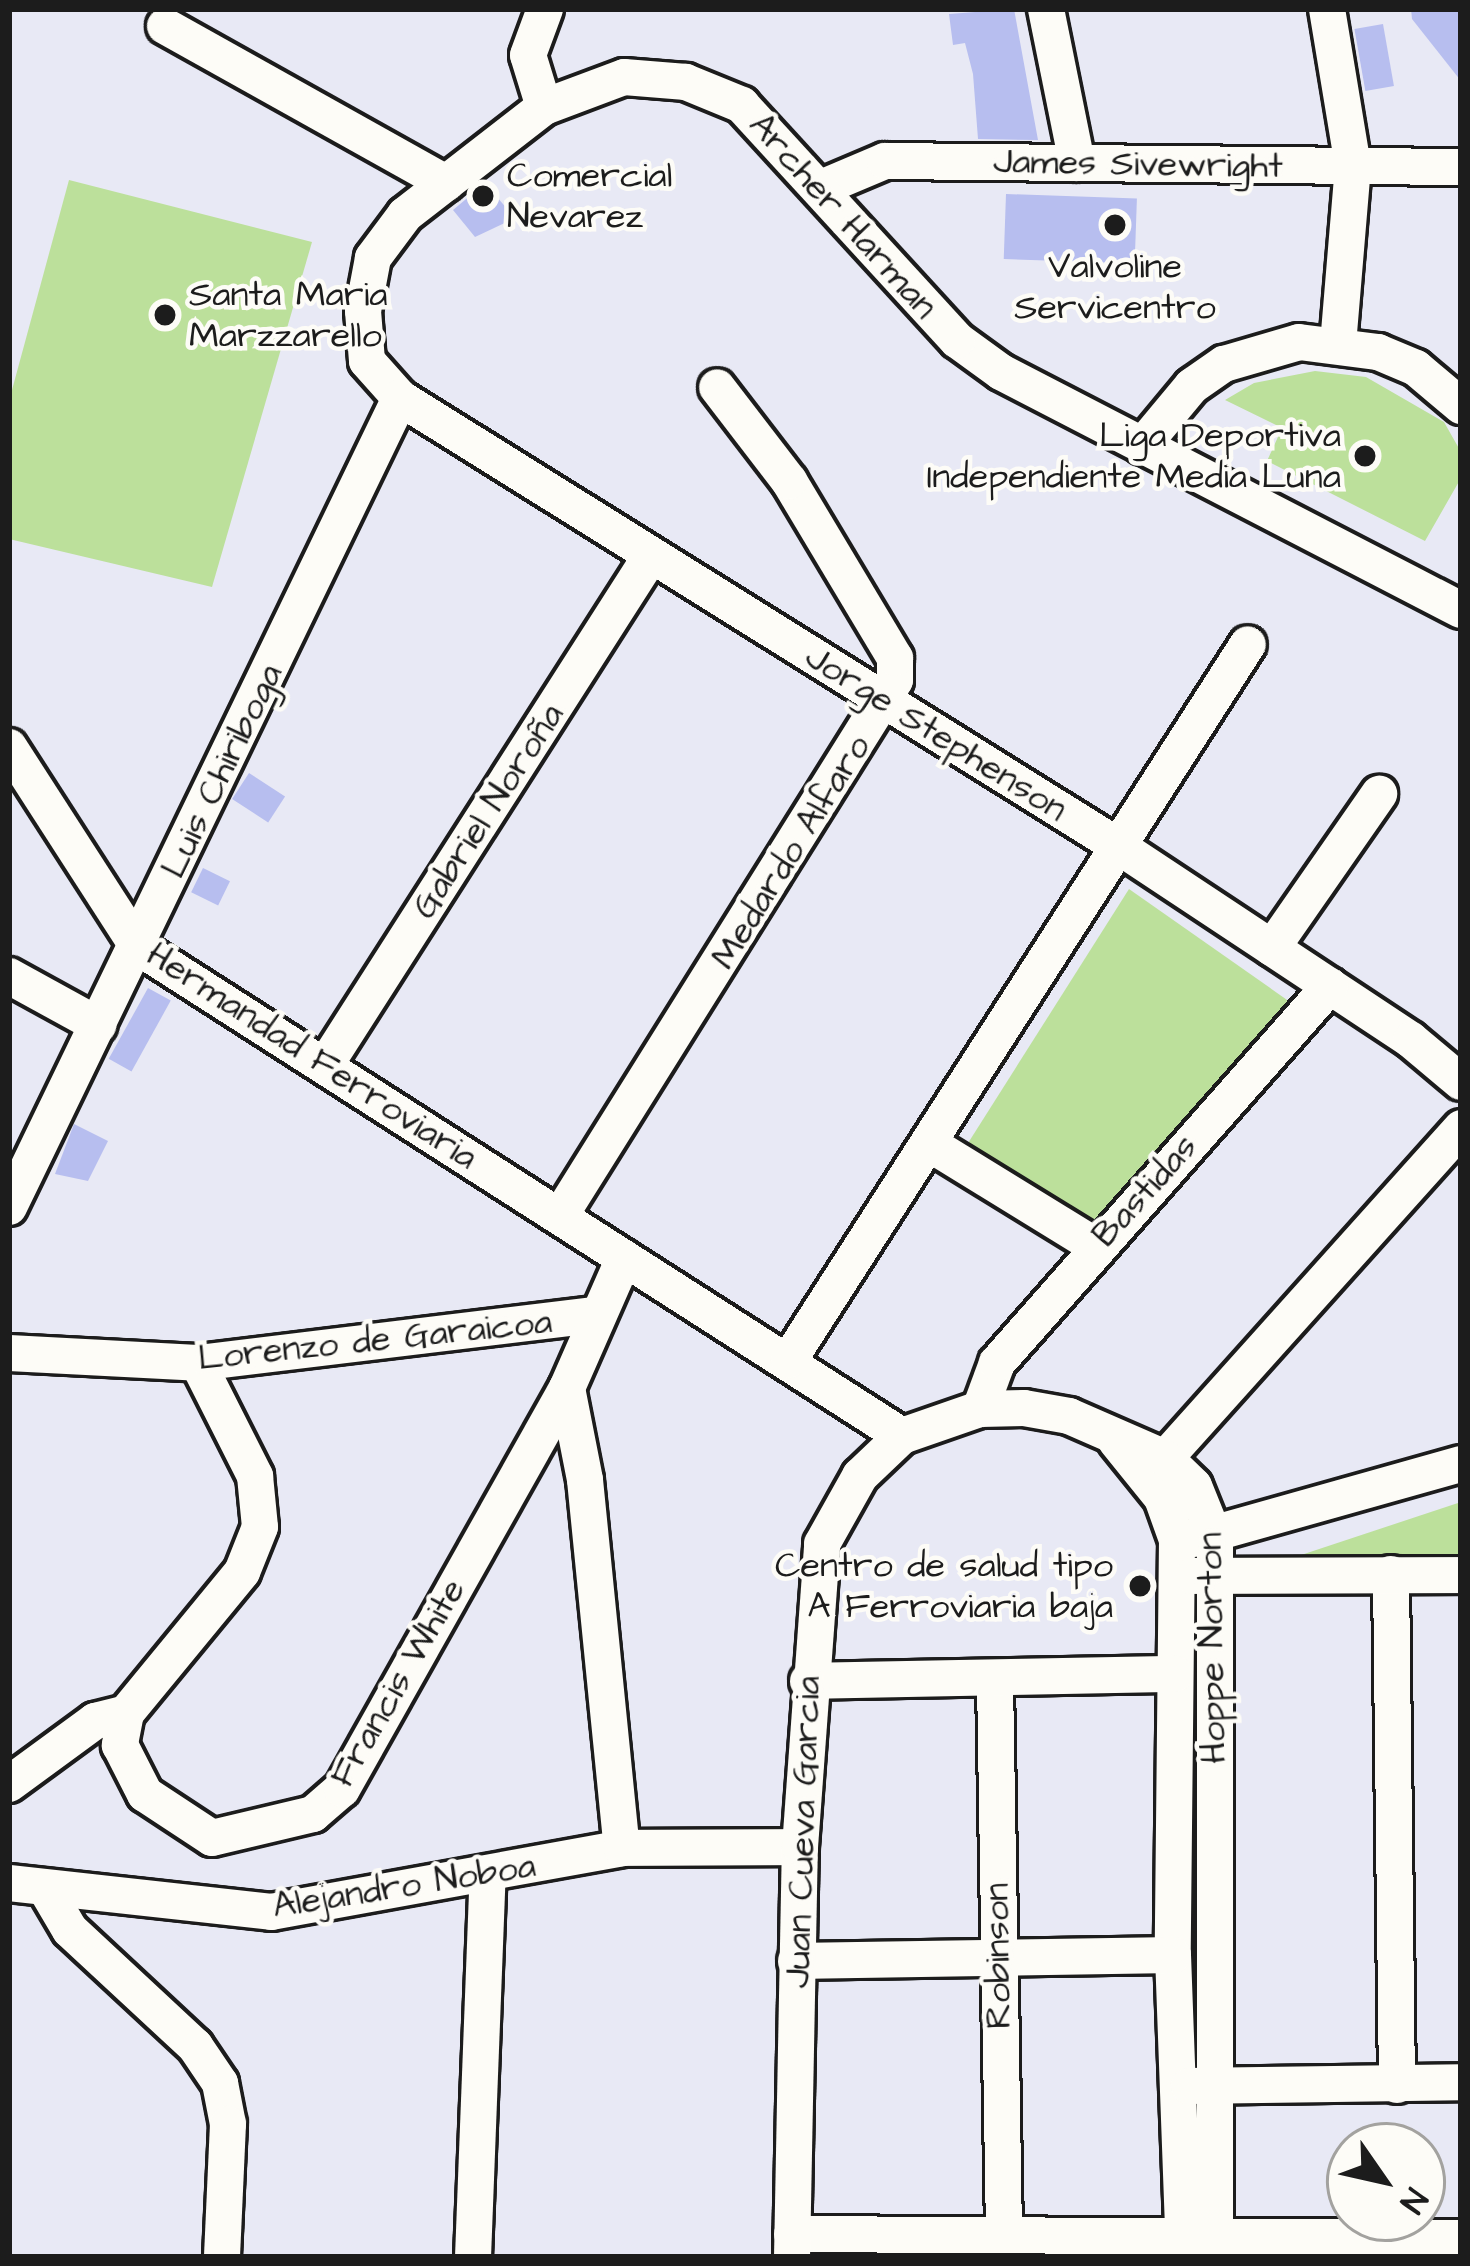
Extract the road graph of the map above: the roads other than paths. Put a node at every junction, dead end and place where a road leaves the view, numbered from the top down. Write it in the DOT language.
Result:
graph roads {
  1 [pos="545,9"];
  2 [pos="1046,9"];
  3 [pos="1327,9"];
  4 [pos="165,26"];
  5 [pos="544,107"];
  6 [pos="1076,164"];
  7 [pos="1353,166"];
  8 [pos="1461,167"];
  9 [pos="446,183"];
  10 [pos="820,188"];
  11 [pos="1339,343"];
  12 [pos="717,387"];
  13 [pos="400,398"];
  14 [pos="1461,406"];
  15 [pos="1142,446"];
  16 [pos="650,557"];
  17 [pos="1461,610"];
  18 [pos="1248,644"];
  19 [pos="886,701"];
  20 [pos="9,747"];
  21 [pos="1379,794"];
  22 [pos="1118,845"];
  23 [pos="138,947"];
  24 [pos="1271,948"];
  25 [pos="9,976"];
  26 [pos="1330,986"];
  27 [pos="98,1024"];
  28 [pos="326,1064"];
  29 [pos="1461,1082"];
  30 [pos="1461,1128"];
  31 [pos="930,1144"];
  32 [pos="9,1207"];
  33 [pos="560,1216"];
  34 [pos="1096,1246"];
  35 [pos="624,1258"];
  36 [pos="597,1315"];
  37 [pos="9,1354"];
  38 [pos="789,1360"];
  39 [pos="198,1363"];
  40 [pos="567,1388"];
  41 [pos="980,1409"];
  42 [pos="902,1436"];
  43 [pos="1461,1464"];
  44 [pos="1157,1468"];
  45 [pos="1215,1538"];
  46 [pos="1177,1558"];
  47 [pos="1391,1574"];
  48 [pos="1461,1575"];
  49 [pos="1215,1577"];
  50 [pos="1175,1674"];
  51 [pos="995,1679"];
  52 [pos="808,1681"];
  53 [pos="127,1713"];
  54 [pos="9,1784"];
  55 [pos="212,1838"];
  56 [pos="800,1847"];
  57 [pos="622,1848"];
  58 [pos="488,1875"];
  59 [pos="9,1883"];
  60 [pos="47,1892"];
  61 [pos="206,1899"];
  62 [pos="1173,1954"];
  63 [pos="997,1957"];
  64 [pos="796,1961"];
  65 [pos="1461,2082"];
  66 [pos="1214,2085"];
  67 [pos="1397,2085"];
  68 [pos="1175,2086"];
  69 [pos="1004,2232"];
  70 [pos="1461,2238"];
  71 [pos="792,2246"];
  72 [pos="1199,2247"];
  73 [pos="222,2257"];
  74 [pos="472,2257"];
  1 -- 5 [label="street"];
  2 -- 6 [label="street"];
  3 -- 7 [label="street"];
  4 -- 9 [label="street"];
  5 -- 9 [label="street, Archer Harman"];
  5 -- 10 [label="street, Archer Harman"];
  6 -- 7 [label="street, James Sivewright"];
  6 -- 10 [label="street, James Sivewright"];
  7 -- 8 [label="street, James Sivewright"];
  7 -- 11 [label="street"];
  9 -- 13 [label="street, Archer Harman"];
  10 -- 15 [label="street, Archer Harman"];
  11 -- 14 [label="street"];
  11 -- 15 [label="street"];
  12 -- 19 [label="street, Medardo Alfaro"];
  13 -- 16 [label="street, Jorge Stephenson"];
  13 -- 23 [label="street, Luis Chiriboga"];
  15 -- 17 [label="street, Archer Harman"];
  16 -- 19 [label="street, Jorge Stephenson"];
  16 -- 28 [label="street, Gabriel Noroña"];
  18 -- 22 [label="street"];
  19 -- 22 [label="street, Jorge Stephenson"];
  19 -- 33 [label="street, Medardo Alfaro"];
  20 -- 23 [label="street, Hermandad Ferroviaria"];
  21 -- 24 [label="street"];
  22 -- 24 [label="street, Jorge Stephenson"];
  22 -- 31 [label="street"];
  23 -- 27 [label="street, Luis Chiriboga"];
  23 -- 28 [label="street, Hermandad Ferroviaria"];
  24 -- 26 [label="street, Jorge Stephenson"];
  25 -- 27 [label="street"];
  26 -- 29 [label="street, Jorge Stephenson"];
  26 -- 34 [label="street, Bastidas"];
  27 -- 32 [label="street, Luis Chiriboga"];
  28 -- 33 [label="street, Hermandad Ferroviaria"];
  30 -- 44 [label="street"];
  31 -- 34 [label="street"];
  31 -- 38 [label="street"];
  33 -- 35 [label="street, Hermandad Ferroviaria"];
  34 -- 41 [label="street, Bastidas"];
  35 -- 36 [label="street, Francis White"];
  35 -- 38 [label="street, Hermandad Ferroviaria"];
  36 -- 39 [label="street, Lorenzo de Garaicoa"];
  36 -- 40 [label="street, Francis White"];
  37 -- 39 [label="street, Lorenzo de Garaicoa"];
  38 -- 42 [label="street, Hermandad Ferroviaria"];
  39 -- 53 [label="street"];
  40 -- 55 [label="street, Francis White"];
  40 -- 57 [label="street"];
  41 -- 42 [label="street, Juan Cueva Garcia"];
  41 -- 44 [label="street, Juan Cueva Garcia"];
  42 -- 52 [label="street, Juan Cueva Garcia"];
  43 -- 45 [label="street"];
  44 -- 45 [label="street, Hoppe Norton"];
  44 -- 46 [label="street, Hoppe Norton"];
  45 -- 46 [label="street"];
  45 -- 49 [label="street, Hoppe Norton"];
  46 -- 49 [label="street"];
  46 -- 50 [label="street, Hoppe Norton"];
  47 -- 48 [label="street"];
  47 -- 49 [label="street"];
  47 -- 67 [label="street"];
  49 -- 66 [label="street, Hoppe Norton"];
  50 -- 51 [label="street"];
  50 -- 62 [label="street, Hoppe Norton"];
  51 -- 52 [label="street"];
  51 -- 63 [label="street, Robinson"];
  52 -- 56 [label="street, Juan Cueva Garcia"];
  53 -- 54 [label="street"];
  53 -- 55 [label="street"];
  55 -- 61 [label="street"];
  56 -- 57 [label="street, Alejandro Noboa"];
  56 -- 64 [label="street, Juan Cueva Garcia"];
  57 -- 58 [label="street, Alejandro Noboa"];
  58 -- 61 [label="street, Alejandro Noboa"];
  58 -- 74 [label="street"];
  59 -- 60 [label="street, Alejandro Noboa"];
  60 -- 61 [label="street, Alejandro Noboa"];
  60 -- 73 [label="street"];
  62 -- 63 [label="street"];
  62 -- 68 [label="street, Hoppe Norton"];
  63 -- 64 [label="street"];
  63 -- 69 [label="street, Robinson"];
  64 -- 71 [label="street, Juan Cueva Garcia"];
  65 -- 67 [label="street"];
  66 -- 67 [label="street"];
  66 -- 68 [label="street"];
  66 -- 72 [label="street, Hoppe Norton"];
  68 -- 72 [label="street, Hoppe Norton"];
  69 -- 71 [label="street"];
  69 -- 72 [label="street"];
  70 -- 72 [label="street"];
}
